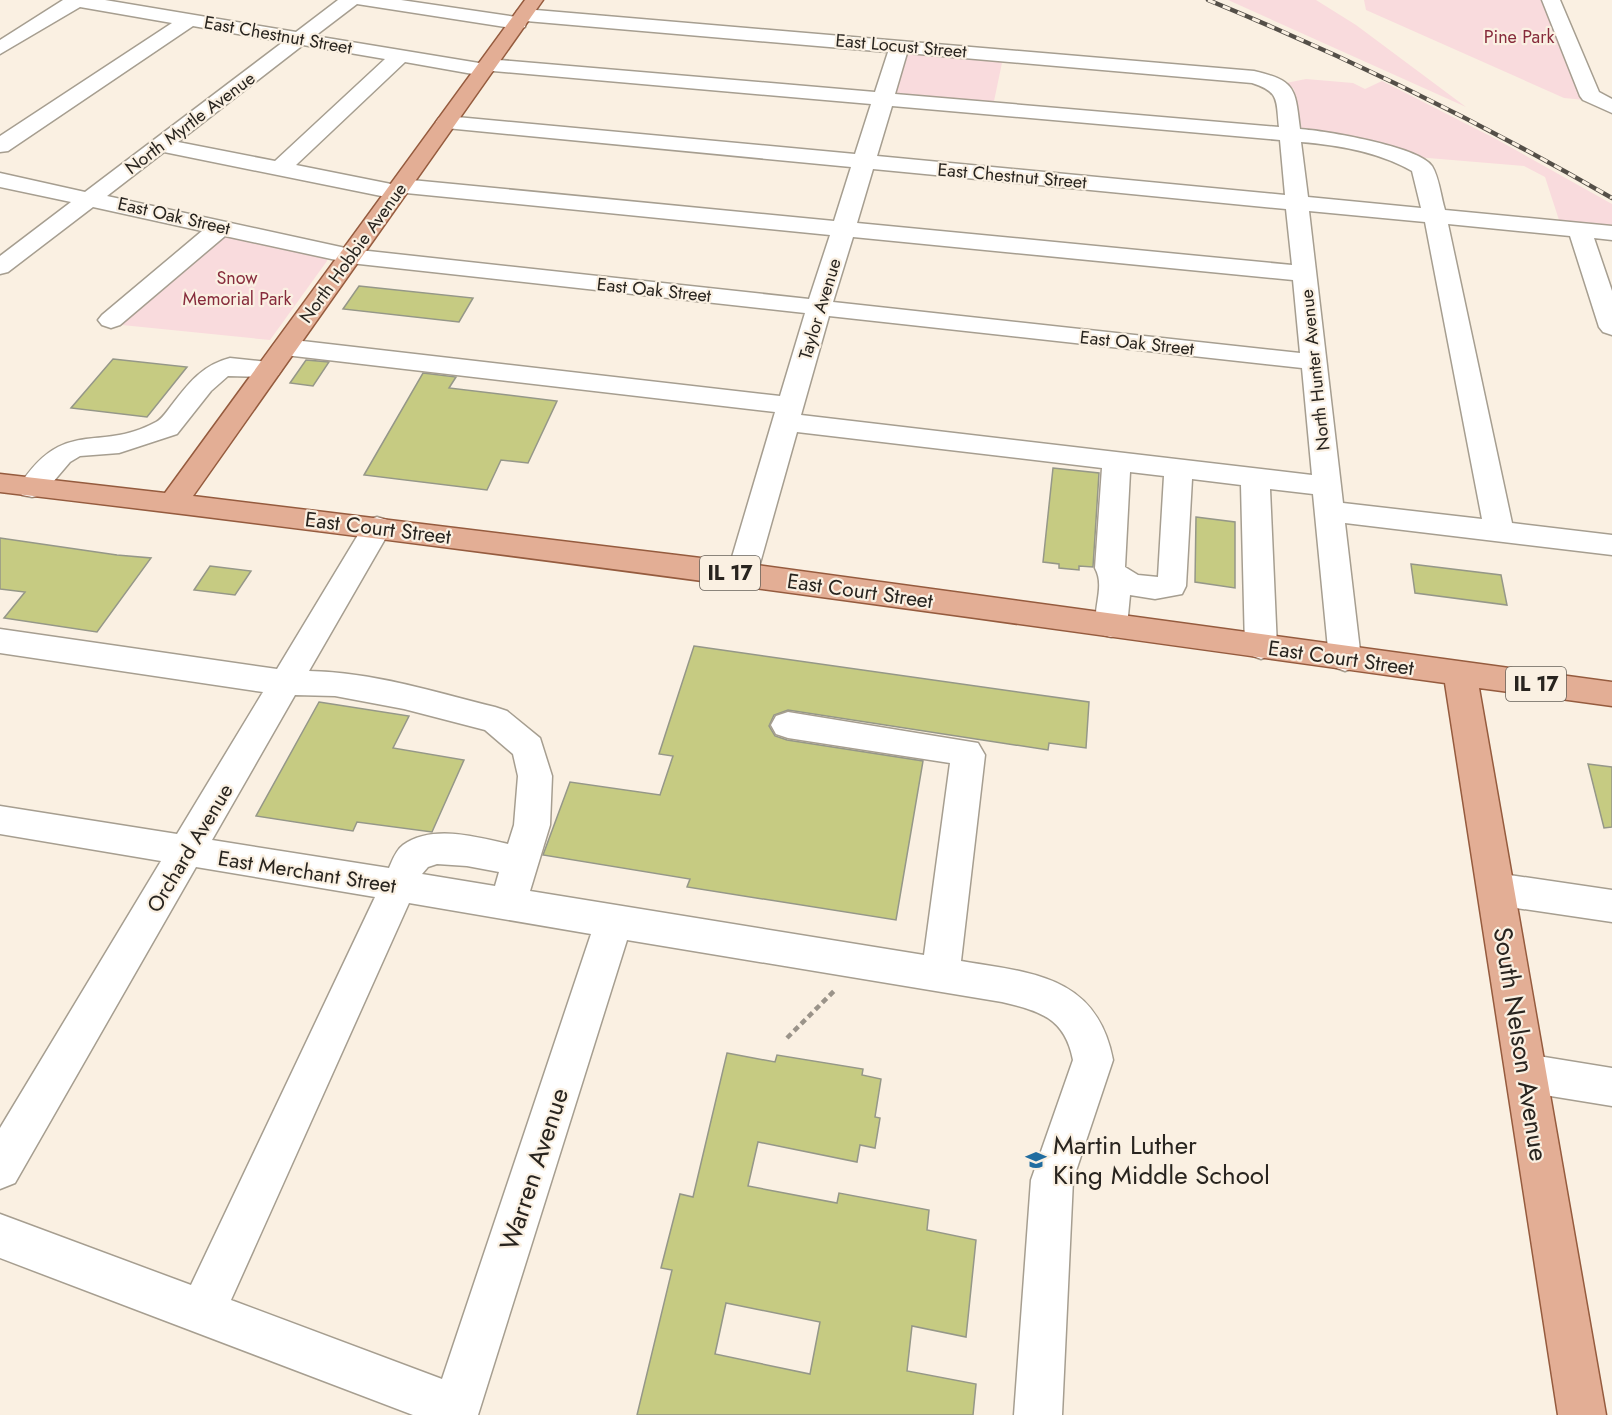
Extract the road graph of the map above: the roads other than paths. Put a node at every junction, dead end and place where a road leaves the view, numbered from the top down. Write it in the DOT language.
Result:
graph roads {
  1 [pos="72,0"];
  2 [pos="77,0"];
  3 [pos="350,0"];
  4 [pos="363,0"];
  5 [pos="1551,0"];
  6 [pos="526,12"];
  7 [pos="189,20"];
  8 [pos="300,39"];
  9 [pos="900,45"];
  10 [pos="0,48"];
  11 [pos="400,56"];
  12 [pos="486,67"];
  13 [pos="1277,84"];
  14 [pos="884,99"];
  15 [pos="1612,107"];
  16 [pos="446,122"];
  17 [pos="1290,134"];
  18 [pos="161,145"];
  19 [pos="0,146"];
  20 [pos="865,162"];
  21 [pos="280,169"];
  22 [pos="0,180"];
  23 [pos="398,189"];
  24 [pos="91,198"];
  25 [pos="1297,203"];
  26 [pos="1435,216"];
  27 [pos="221,227"];
  28 [pos="844,229"];
  29 [pos="1579,229"];
  30 [pos="1612,233"];
  31 [pos="350,256"];
  32 [pos="0,267"];
  33 [pos="1305,274"];
  34 [pos="819,308"];
  35 [pos="111,320"];
  36 [pos="1612,327"];
  37 [pos="285,347"];
  38 [pos="1314,362"];
  39 [pos="269,369"];
  40 [pos="789,414"];
  41 [pos="1117,461"];
  42 [pos="1178,468"];
  43 [pos="1255,477"];
  44 [pos="0,483"];
  45 [pos="32,488"];
  46 [pos="1328,499"];
  47 [pos="171,506"];
  48 [pos="378,527"];
  49 [pos="1499,532"];
  50 [pos="1612,545"];
  51 [pos="742,574"];
  52 [pos="1116,579"];
  53 [pos="1111,626"];
  54 [pos="0,641"];
  55 [pos="1262,647"];
  56 [pos="1345,659"];
  57 [pos="1460,673"];
  58 [pos="286,683"];
  59 [pos="1612,694"];
  60 [pos="788,725"];
  61 [pos="0,820"];
  62 [pos="188,852"];
  63 [pos="520,862"];
  64 [pos="398,887"];
  65 [pos="1496,889"];
  66 [pos="507,905"];
  67 [pos="1612,906"];
  68 [pos="614,922"];
  69 [pos="940,975"];
  70 [pos="1526,1073"];
  71 [pos="1612,1087"];
  72 [pos="0,1168"];
  73 [pos="0,1236"];
  74 [pos="202,1312"];
  75 [pos="455,1411"];
  76 [pos="1038,1415"];
  77 [pos="1582,1415"];
  1 -- 2 [label="street, East Chestnut Street"];
  2 -- 7 [label="street, East Chestnut Street"];
  2 -- 10 [label="street"];
  3 -- 8 [label="street, North Myrtle Avenue"];
  4 -- 6 [label="street, East Locust Street"];
  5 -- 15 [label="street"];
  6 -- 9 [label="street, East Locust Street"];
  6 -- 12 [label="main road, North Hobbie Avenue"];
  7 -- 8 [label="street, East Chestnut Street"];
  7 -- 19 [label="street"];
  8 -- 11 [label="street, East Chestnut Street"];
  8 -- 18 [label="street, North Myrtle Avenue"];
  9 -- 13 [label="street, East Locust Street"];
  9 -- 14 [label="street, Taylor Avenue"];
  11 -- 12 [label="street, East Chestnut Street"];
  11 -- 21 [label="street"];
  12 -- 14 [label="street, East Chestnut Street"];
  12 -- 16 [label="main road, North Hobbie Avenue"];
  13 -- 17 [label="street, North Hunter Avenue"];
  14 -- 17 [label="street, East Chestnut Street"];
  14 -- 20 [label="street, Taylor Avenue"];
  16 -- 20 [label="street, East Chestnut Street"];
  16 -- 23 [label="main road, North Hobbie Avenue"];
  17 -- 25 [label="street, North Hunter Avenue"];
  17 -- 26 [label="street, East Chestnut Street"];
  18 -- 21 [label="street"];
  18 -- 24 [label="street, North Myrtle Avenue"];
  20 -- 25 [label="street, East Chestnut Street"];
  20 -- 28 [label="street, Taylor Avenue"];
  21 -- 23 [label="street"];
  22 -- 24 [label="street, East Oak Street"];
  23 -- 28 [label="street"];
  23 -- 31 [label="main road, North Hobbie Avenue"];
  24 -- 27 [label="street, East Oak Street"];
  24 -- 32 [label="street, North Myrtle Avenue"];
  25 -- 26 [label="street, East Chestnut Street"];
  25 -- 33 [label="street, North Hunter Avenue"];
  26 -- 29 [label="street, East Chestnut Street"];
  26 -- 49 [label="street, East Chestnut Street"];
  27 -- 31 [label="street, East Oak Street"];
  27 -- 35 [label="street"];
  28 -- 33 [label="street"];
  28 -- 34 [label="street, Taylor Avenue"];
  29 -- 30 [label="street, East Chestnut Street"];
  29 -- 36 [label="street"];
  31 -- 34 [label="street, East Oak Street"];
  31 -- 37 [label="main road, North Hobbie Avenue"];
  33 -- 38 [label="street, North Hunter Avenue"];
  34 -- 38 [label="street, East Oak Street"];
  34 -- 40 [label="street, Taylor Avenue"];
  37 -- 39 [label="main road, North Hobbie Avenue"];
  37 -- 40 [label="street"];
  38 -- 46 [label="street, North Hunter Avenue"];
  39 -- 45 [label="street"];
  39 -- 47 [label="main road, North Hobbie Avenue"];
  40 -- 41 [label="street"];
  40 -- 51 [label="street, Taylor Avenue"];
  41 -- 42 [label="street"];
  41 -- 52 [label="street"];
  42 -- 43 [label="street"];
  42 -- 52 [label="street"];
  43 -- 46 [label="street"];
  43 -- 55 [label="street"];
  44 -- 45 [label="main road, East Court Street / IL 17"];
  45 -- 47 [label="main road, East Court Street / IL 17"];
  46 -- 49 [label="street"];
  46 -- 56 [label="street, North Hunter Avenue"];
  47 -- 48 [label="main road, East Court Street / IL 17"];
  48 -- 51 [label="main road, East Court Street / IL 17"];
  48 -- 58 [label="street, Orchard Avenue"];
  49 -- 50 [label="street"];
  51 -- 53 [label="main road, East Court Street / IL 17"];
  52 -- 53 [label="street"];
  53 -- 55 [label="main road, East Court Street / IL 17"];
  54 -- 58 [label="street"];
  55 -- 56 [label="main road, East Court Street / IL 17"];
  56 -- 57 [label="main road, East Court Street / IL 17"];
  57 -- 59 [label="main road, East Court Street / IL 17"];
  57 -- 65 [label="main road, South Nelson Avenue"];
  58 -- 62 [label="street, Orchard Avenue"];
  58 -- 63 [label="street"];
  60 -- 69 [label="street"];
  61 -- 62 [label="street, East Merchant Street"];
  62 -- 64 [label="street, East Merchant Street"];
  62 -- 72 [label="street, Orchard Avenue"];
  63 -- 64 [label="street"];
  63 -- 66 [label="street"];
  64 -- 66 [label="street, East Merchant Street"];
  64 -- 74 [label="street"];
  65 -- 67 [label="street"];
  65 -- 70 [label="main road, South Nelson Avenue"];
  66 -- 68 [label="street, East Merchant Street"];
  68 -- 69 [label="street, East Merchant Street"];
  68 -- 75 [label="street, Warren Avenue"];
  69 -- 76 [label="street, East Merchant Street"];
  70 -- 71 [label="street"];
  70 -- 77 [label="main road, South Nelson Avenue"];
  73 -- 74 [label="street"];
  74 -- 75 [label="street"];
}
